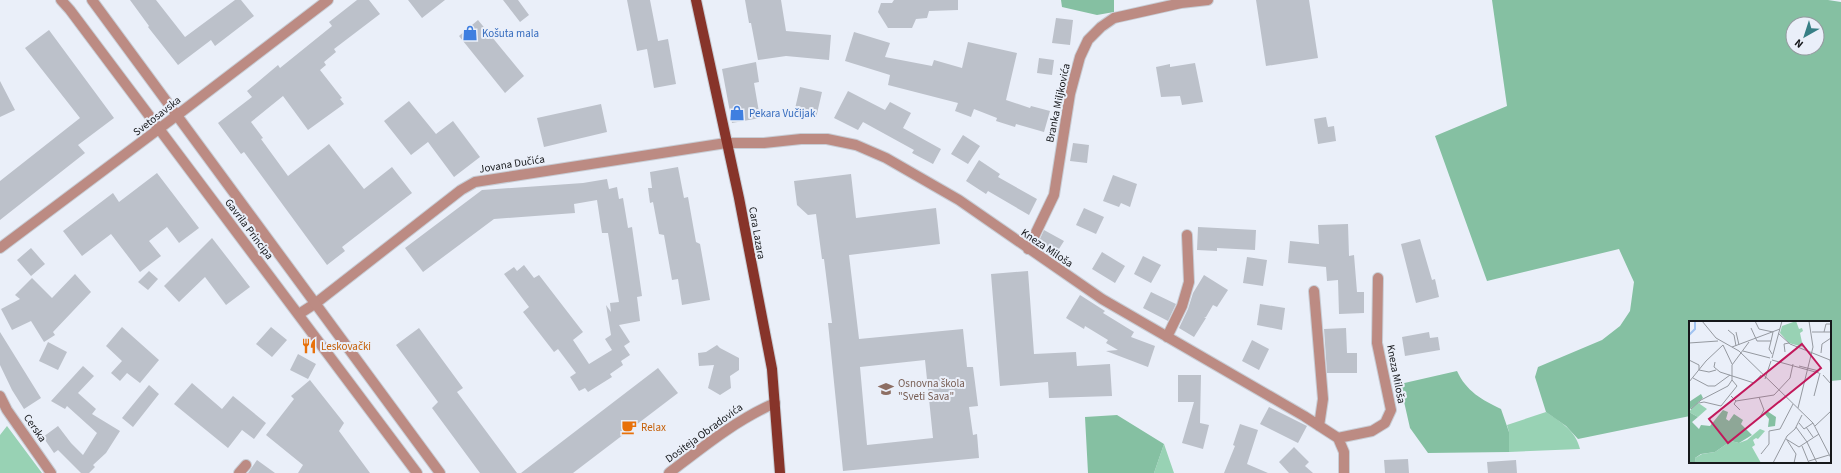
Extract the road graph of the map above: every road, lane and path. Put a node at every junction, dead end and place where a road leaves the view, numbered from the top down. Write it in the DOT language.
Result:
graph roads {
  1 [pos="61,0"];
  2 [pos="92,0"];
  3 [pos="328,0"];
  4 [pos="696,0"];
  5 [pos="1208,0"];
  6 [pos="176,116"];
  7 [pos="160,130"];
  8 [pos="726,142"];
  9 [pos="1187,235"];
  10 [pos="0,248"];
  11 [pos="1028,249"];
  12 [pos="1378,278"];
  13 [pos="1314,291"];
  14 [pos="316,303"];
  15 [pos="299,314"];
  16 [pos="1167,337"];
  17 [pos="0,396"];
  18 [pos="775,403"];
  19 [pos="1319,426"];
  20 [pos="1338,438"];
  21 [pos="246,465"];
  22 [pos="51,473"];
  23 [pos="239,473"];
  24 [pos="417,473"];
  25 [pos="440,473"];
  26 [pos="669,473"];
  27 [pos="780,473"];
  28 [pos="1344,473"];
  1 -- 7 [label="street, Gavrila Principa"];
  2 -- 6 [label="street, Gavrila Principa"];
  3 -- 6 [label="street, Svetosavska"];
  4 -- 8 [label="main road, Cara Lazara"];
  5 -- 11 [label="street, Branka Miljkovića"];
  6 -- 7 [label="street, Svetosavska"];
  6 -- 14 [label="street, Gavrila Principa"];
  7 -- 10 [label="street, Svetosavska"];
  7 -- 15 [label="street, Gavrila Principa"];
  8 -- 11 [label="street, Kneza Miloša"];
  8 -- 14 [label="street, Jovana Dučića"];
  8 -- 18 [label="main road, Cara Lazara"];
  9 -- 16 [label="street"];
  11 -- 16 [label="street, Kneza Miloša"];
  12 -- 20 [label="street, Kneza Miloša"];
  13 -- 19 [label="street"];
  14 -- 15 [label="street, Jovana Dučića"];
  14 -- 25 [label="street, Gavrila Principa"];
  15 -- 24 [label="street, Gavrila Principa"];
  16 -- 19 [label="street, Kneza Miloša"];
  17 -- 22 [label="street, Cerska"];
  18 -- 26 [label="street, Dositeja Obradovića"];
  18 -- 27 [label="main road, Cara Lazara"];
  19 -- 20 [label="street, Kneza Miloša"];
  20 -- 28 [label="street"];
  21 -- 23 [label="street"];
}
